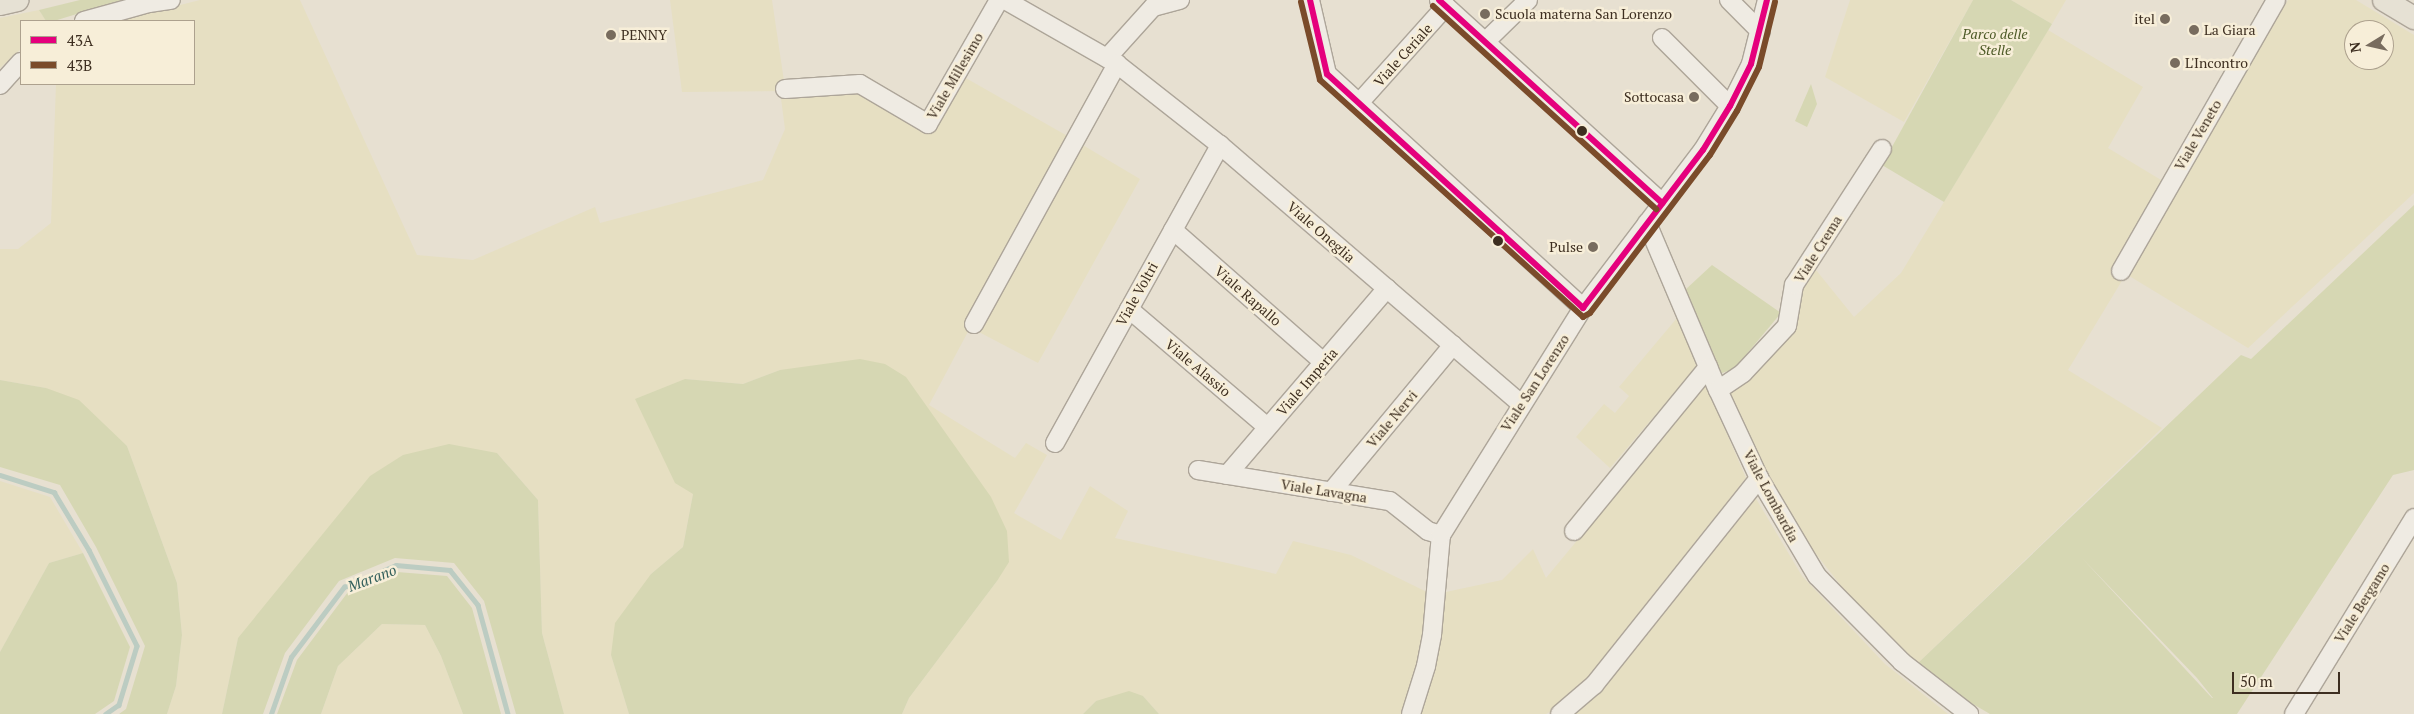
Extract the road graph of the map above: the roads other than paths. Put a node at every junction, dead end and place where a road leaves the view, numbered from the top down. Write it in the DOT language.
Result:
graph roads {
  1 [pos="18,0"];
  2 [pos="170,0"];
  3 [pos="998,0"];
  4 [pos="1005,0"];
  5 [pos="1180,0"];
  6 [pos="1310,0"];
  7 [pos="1528,0"];
  8 [pos="1729,0"];
  9 [pos="1767,0"];
  10 [pos="2276,0"];
  11 [pos="2384,0"];
  12 [pos="150,1"];
  13 [pos="1443,3"];
  14 [pos="0,4"];
  15 [pos="2414,18"];
  16 [pos="87,20"];
  17 [pos="1761,32"];
  18 [pos="1662,38"];
  19 [pos="1485,42"];
  20 [pos="1112,61"];
  21 [pos="20,63"];
  22 [pos="0,85"];
  23 [pos="785,89"];
  24 [pos="1359,103"];
  25 [pos="1730,106"];
  26 [pos="1220,145"];
  27 [pos="1882,149"];
  28 [pos="1662,203"];
  29 [pos="1647,223"];
  30 [pos="1172,230"];
  31 [pos="2120,271"];
  32 [pos="1387,288"];
  33 [pos="1583,308"];
  34 [pos="1129,309"];
  35 [pos="974,324"];
  36 [pos="1453,346"];
  37 [pos="1323,362"];
  38 [pos="1708,367"];
  39 [pos="1718,390"];
  40 [pos="1521,404"];
  41 [pos="1267,427"];
  42 [pos="1055,443"];
  43 [pos="1198,470"];
  44 [pos="1227,475"];
  45 [pos="1759,478"];
  46 [pos="1331,492"];
  47 [pos="2413,523"];
  48 [pos="1574,531"];
  49 [pos="1441,535"];
  50 [pos="1411,714"];
  51 [pos="1560,714"];
  52 [pos="1969,714"];
  53 [pos="2294,714"];
  1 -- 14 [label="main road"];
  2 -- 12 [label="street"];
  3 -- 23 [label="street, Viale Millesimo"];
  4 -- 20 [label="street, Viale Oneglia"];
  5 -- 20 [label="street"];
  6 -- 24 [label="street"];
  7 -- 19 [label="street"];
  8 -- 17 [label="street"];
  9 -- 17 [label="street, Viale San Lorenzo"];
  10 -- 31 [label="street, Viale Veneto"];
  11 -- 15 [label="main road"];
  12 -- 16 [label="street"];
  13 -- 19 [label="street"];
  13 -- 24 [label="street, Viale Ceriale"];
  17 -- 25 [label="street, Viale San Lorenzo"];
  18 -- 25 [label="street"];
  19 -- 28 [label="street"];
  20 -- 26 [label="street, Viale Oneglia"];
  20 -- 35 [label="street"];
  21 -- 22 [label="street"];
  24 -- 33 [label="street"];
  25 -- 28 [label="street, Viale San Lorenzo"];
  26 -- 30 [label="street, Viale Voltri"];
  26 -- 32 [label="street, Viale Oneglia"];
  27 -- 39 [label="street, Viale Crema"];
  28 -- 29 [label="street, Viale San Lorenzo"];
  29 -- 33 [label="street, Viale San Lorenzo"];
  29 -- 38 [label="street, Viale Lombardia"];
  30 -- 34 [label="street, Viale Voltri"];
  30 -- 37 [label="street, Viale Rapallo"];
  32 -- 36 [label="street, Viale Oneglia"];
  32 -- 37 [label="street, Viale Imperia"];
  33 -- 40 [label="street, Viale San Lorenzo"];
  34 -- 41 [label="street, Viale Alassio"];
  34 -- 42 [label="street, Viale Voltri"];
  36 -- 40 [label="street, Viale Oneglia"];
  36 -- 46 [label="street, Viale Nervi"];
  37 -- 41 [label="street, Viale Imperia"];
  38 -- 39 [label="street, Viale Lombardia"];
  38 -- 48 [label="street"];
  39 -- 45 [label="street, Viale Lombardia"];
  40 -- 49 [label="street, Viale San Lorenzo"];
  41 -- 44 [label="street, Viale Imperia"];
  43 -- 44 [label="street, Viale Lavagna"];
  44 -- 46 [label="street, Viale Lavagna"];
  45 -- 51 [label="street"];
  45 -- 52 [label="street, Viale Lombardia"];
  46 -- 49 [label="street, Viale Lavagna"];
  47 -- 53 [label="street, Viale Bergamo"];
  49 -- 50 [label="street, Viale San Lorenzo"];
}
